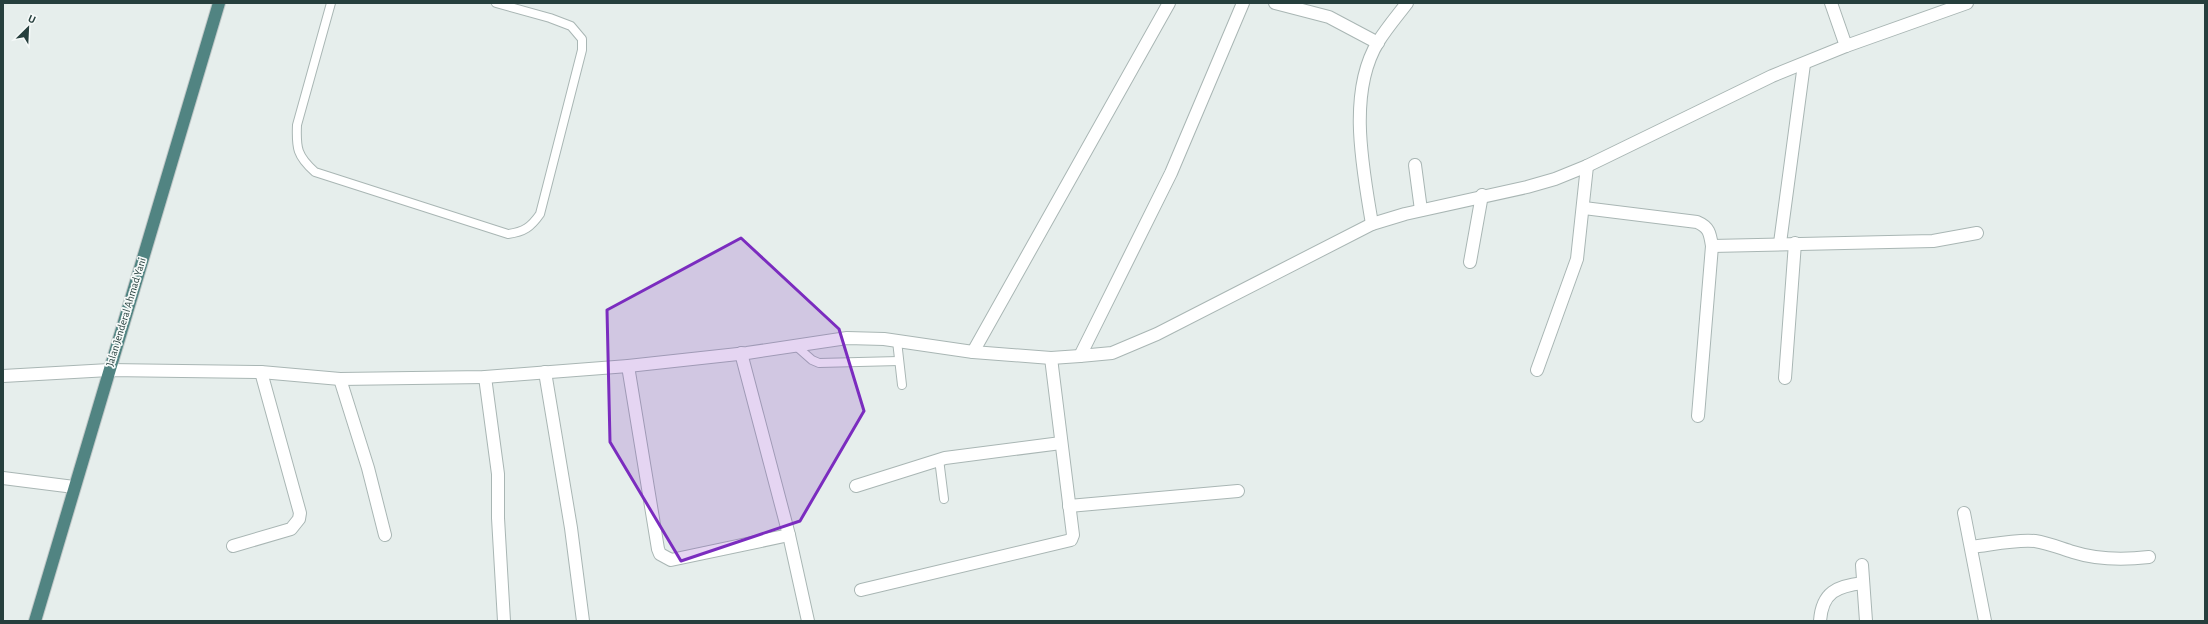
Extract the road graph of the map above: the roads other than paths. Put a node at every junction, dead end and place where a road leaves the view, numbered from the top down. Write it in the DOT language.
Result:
graph roads {
  1 [pos="219,3"];
  2 [pos="331,3"];
  3 [pos="496,3"];
  4 [pos="1169,3"];
  5 [pos="1244,3"];
  6 [pos="1275,3"];
  7 [pos="1407,3"];
  8 [pos="1831,3"];
  9 [pos="1967,3"];
  10 [pos="1378,43"];
  11 [pos="1846,46"];
  12 [pos="1804,64"];
  13 [pos="1416,165"];
  14 [pos="1586,166"];
  15 [pos="1482,196"];
  16 [pos="1584,208"];
  17 [pos="1421,210"];
  18 [pos="1372,224"];
  19 [pos="1977,233"];
  20 [pos="1780,243"];
  21 [pos="1795,243"];
  22 [pos="1712,246"];
  23 [pos="1470,262"];
  24 [pos="897,342"];
  25 [pos="795,345"];
  26 [pos="973,352"];
  27 [pos="741,353"];
  28 [pos="1080,356"];
  29 [pos="1051,358"];
  30 [pos="899,361"];
  31 [pos="628,366"];
  32 [pos="109,370"];
  33 [pos="1537,370"];
  34 [pos="261,372"];
  35 [pos="545,372"];
  36 [pos="3,376"];
  37 [pos="485,376"];
  38 [pos="1785,378"];
  39 [pos="340,379"];
  40 [pos="902,385"];
  41 [pos="1698,416"];
  42 [pos="1061,443"];
  43 [pos="939,459"];
  44 [pos="3,478"];
  45 [pos="856,486"];
  46 [pos="74,487"];
  47 [pos="1238,491"];
  48 [pos="944,499"];
  49 [pos="1069,506"];
  50 [pos="1964,512"];
  51 [pos="385,535"];
  52 [pos="789,535"];
  53 [pos="233,546"];
  54 [pos="1971,547"];
  55 [pos="2149,557"];
  56 [pos="1862,565"];
  57 [pos="1863,583"];
  58 [pos="861,590"];
  59 [pos="35,621"];
  60 [pos="504,621"];
  61 [pos="583,621"];
  62 [pos="808,621"];
  63 [pos="1820,621"];
  64 [pos="1866,621"];
  65 [pos="1986,621"];
  1 -- 32 [label="highway, Jalan Jenderal Ahmad Yani"];
  2 -- 3 [label="lane"];
  4 -- 26 [label="street"];
  5 -- 28 [label="street"];
  6 -- 10 [label="street"];
  7 -- 10 [label="street"];
  8 -- 11 [label="street"];
  9 -- 11 [label="street"];
  10 -- 18 [label="street"];
  11 -- 12 [label="street"];
  12 -- 14 [label="street"];
  12 -- 20 [label="street"];
  13 -- 17 [label="street"];
  14 -- 15 [label="street"];
  14 -- 16 [label="street"];
  15 -- 17 [label="street"];
  15 -- 23 [label="street"];
  16 -- 22 [label="street"];
  16 -- 33 [label="street"];
  17 -- 18 [label="street"];
  18 -- 28 [label="street"];
  19 -- 21 [label="street"];
  20 -- 21 [label="street"];
  20 -- 22 [label="street"];
  21 -- 38 [label="street"];
  22 -- 41 [label="street"];
  24 -- 25 [label="street"];
  24 -- 26 [label="street"];
  24 -- 30 [label="lane"];
  25 -- 27 [label="street"];
  25 -- 30 [label="lane"];
  26 -- 29 [label="street"];
  27 -- 31 [label="street"];
  27 -- 52 [label="street"];
  28 -- 29 [label="street"];
  29 -- 42 [label="street"];
  30 -- 40 [label="lane"];
  31 -- 35 [label="street"];
  31 -- 52 [label="street"];
  32 -- 34 [label="street"];
  32 -- 36 [label="street"];
  32 -- 46 [label="highway, Jalan Jenderal Ahmad Yani"];
  34 -- 39 [label="street"];
  34 -- 53 [label="street"];
  35 -- 37 [label="street"];
  35 -- 61 [label="street"];
  37 -- 39 [label="street"];
  37 -- 60 [label="street"];
  39 -- 51 [label="street"];
  42 -- 43 [label="street"];
  42 -- 49 [label="street"];
  43 -- 45 [label="street"];
  43 -- 48 [label="lane"];
  44 -- 46 [label="street"];
  46 -- 59 [label="highway, Jalan Jenderal Ahmad Yani"];
  47 -- 49 [label="street"];
  49 -- 58 [label="street"];
  50 -- 54 [label="street"];
  52 -- 62 [label="street"];
  54 -- 55 [label="street"];
  54 -- 65 [label="street"];
  56 -- 57 [label="street"];
  57 -- 63 [label="street"];
  57 -- 64 [label="street"];
}
